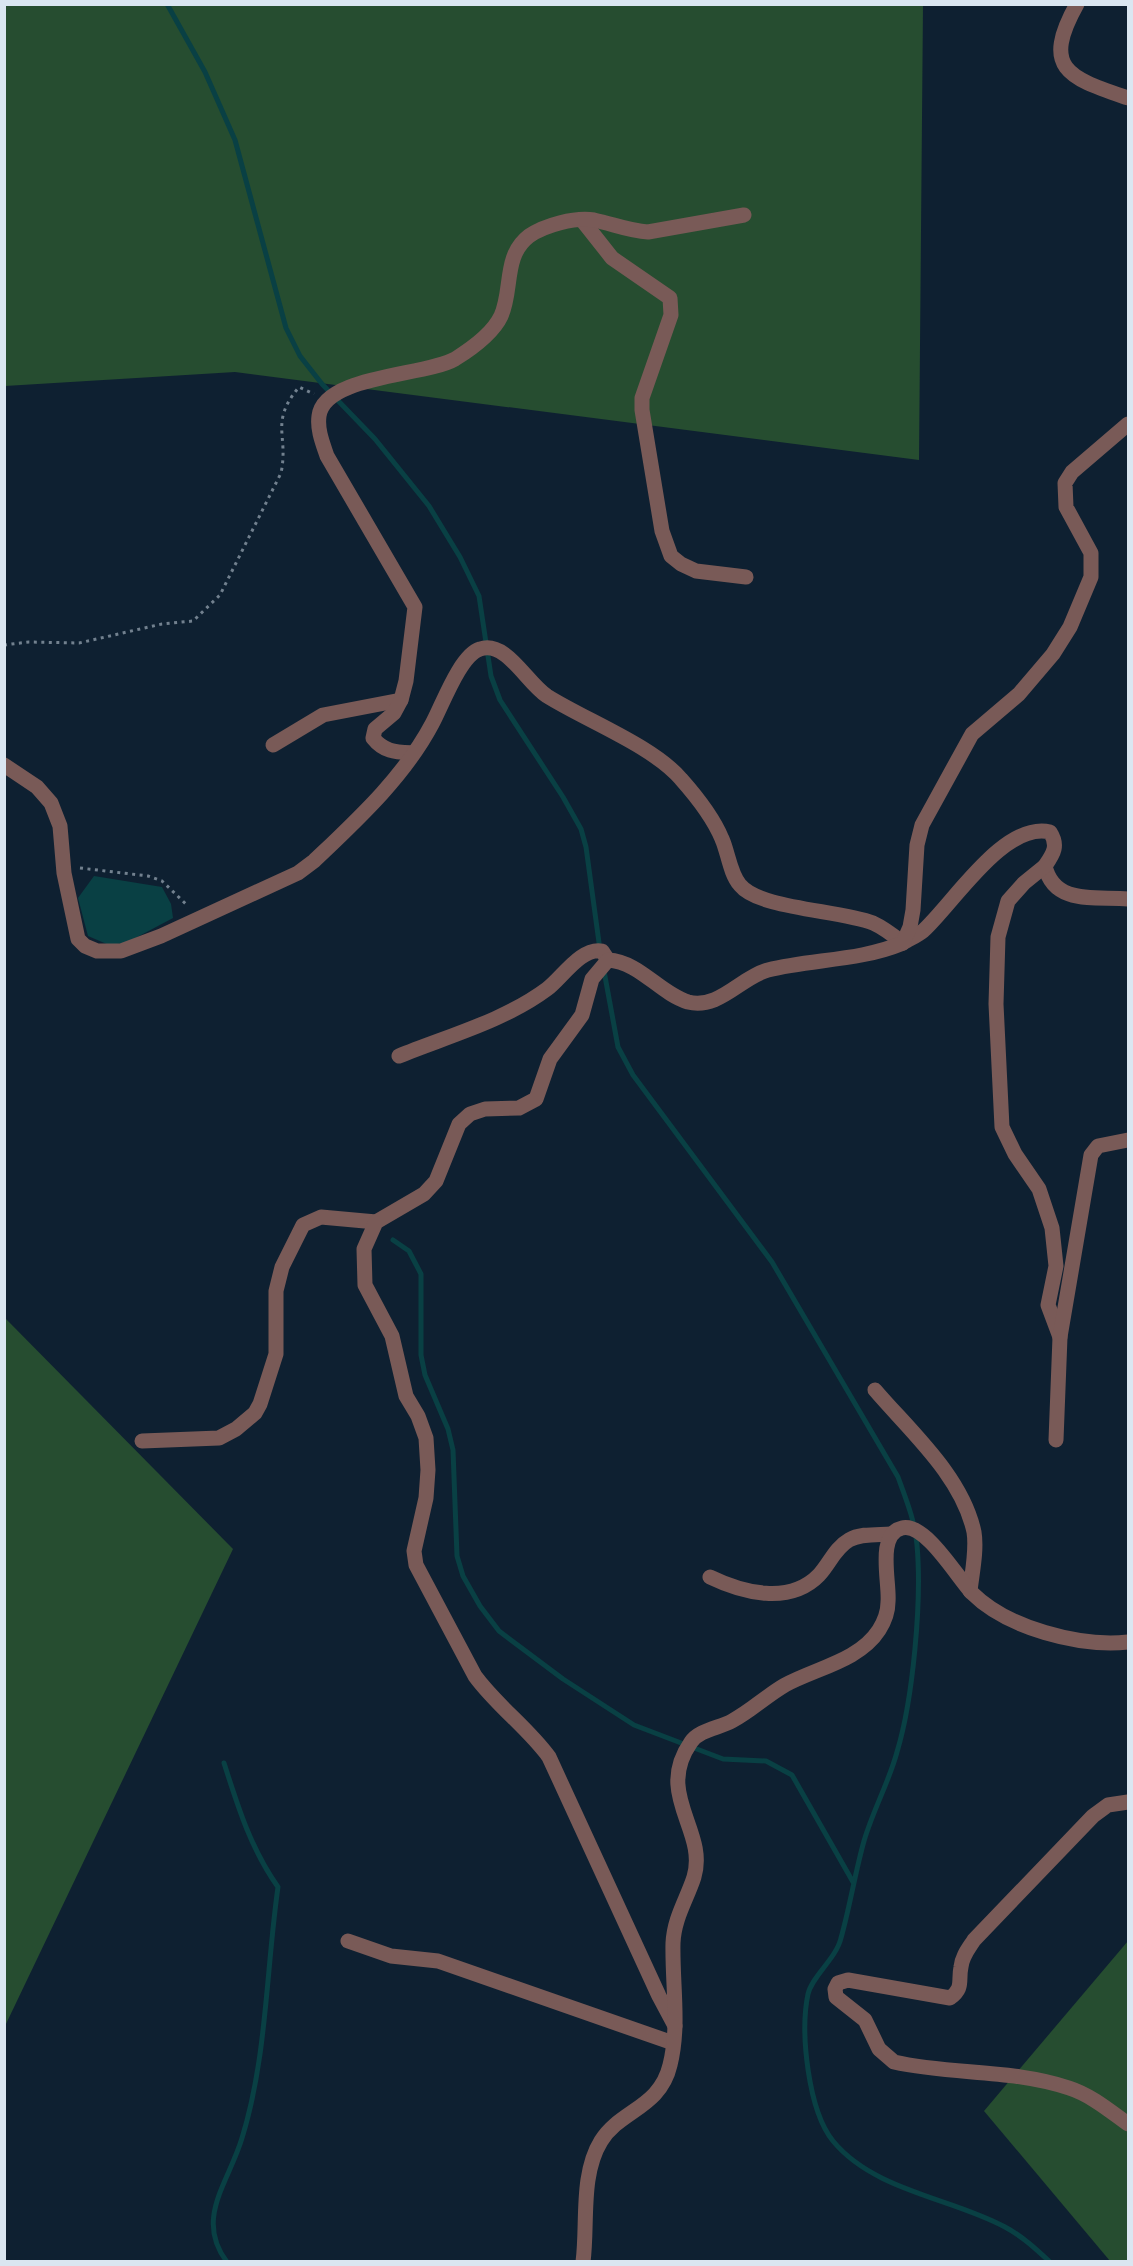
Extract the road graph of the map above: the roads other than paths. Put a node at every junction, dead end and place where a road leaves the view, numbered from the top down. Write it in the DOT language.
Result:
graph roads {
  1 [pos="1077,4"];
  2 [pos="1128,98"];
  3 [pos="744,215"];
  4 [pos="582,220"];
  5 [pos="1128,424"];
  6 [pos="746,577"];
  7 [pos="401,700"];
  8 [pos="273,745"];
  9 [pos="413,753"];
  10 [pos="4,765"];
  11 [pos="1045,866"];
  12 [pos="1128,899"];
  13 [pos="903,943"];
  14 [pos="608,960"];
  15 [pos="399,1056"];
  16 [pos="1128,1140"];
  17 [pos="376,1222"];
  18 [pos="1060,1337"];
  19 [pos="875,1390"];
  20 [pos="1056,1440"];
  21 [pos="142,1441"];
  22 [pos="891,1534"];
  23 [pos="710,1577"];
  24 [pos="970,1591"];
  25 [pos="1128,1642"];
  26 [pos="1128,1802"];
  27 [pos="348,1941"];
  28 [pos="675,2026"];
  29 [pos="673,2043"];
  30 [pos="1128,2124"];
  31 [pos="583,2262"];
  1 -- 2 [label="lane"];
  3 -- 4 [label="lane"];
  4 -- 6 [label="lane"];
  4 -- 7 [label="lane"];
  5 -- 13 [label="lane"];
  7 -- 8 [label="lane"];
  7 -- 9 [label="lane"];
  9 -- 10 [label="lane"];
  9 -- 13 [label="lane"];
  11 -- 12 [label="lane"];
  11 -- 13 [label="lane"];
  11 -- 18 [label="lane"];
  13 -- 14 [label="lane"];
  14 -- 15 [label="lane"];
  14 -- 17 [label="lane"];
  16 -- 18 [label="lane"];
  17 -- 21 [label="lane"];
  17 -- 28 [label="lane"];
  18 -- 20 [label="lane"];
  19 -- 24 [label="lane"];
  22 -- 23 [label="lane"];
  22 -- 24 [label="lane"];
  22 -- 28 [label="lane"];
  24 -- 25 [label="lane"];
  26 -- 30 [label="lane"];
  27 -- 29 [label="lane"];
  28 -- 29 [label="lane"];
  29 -- 31 [label="lane"];
}
